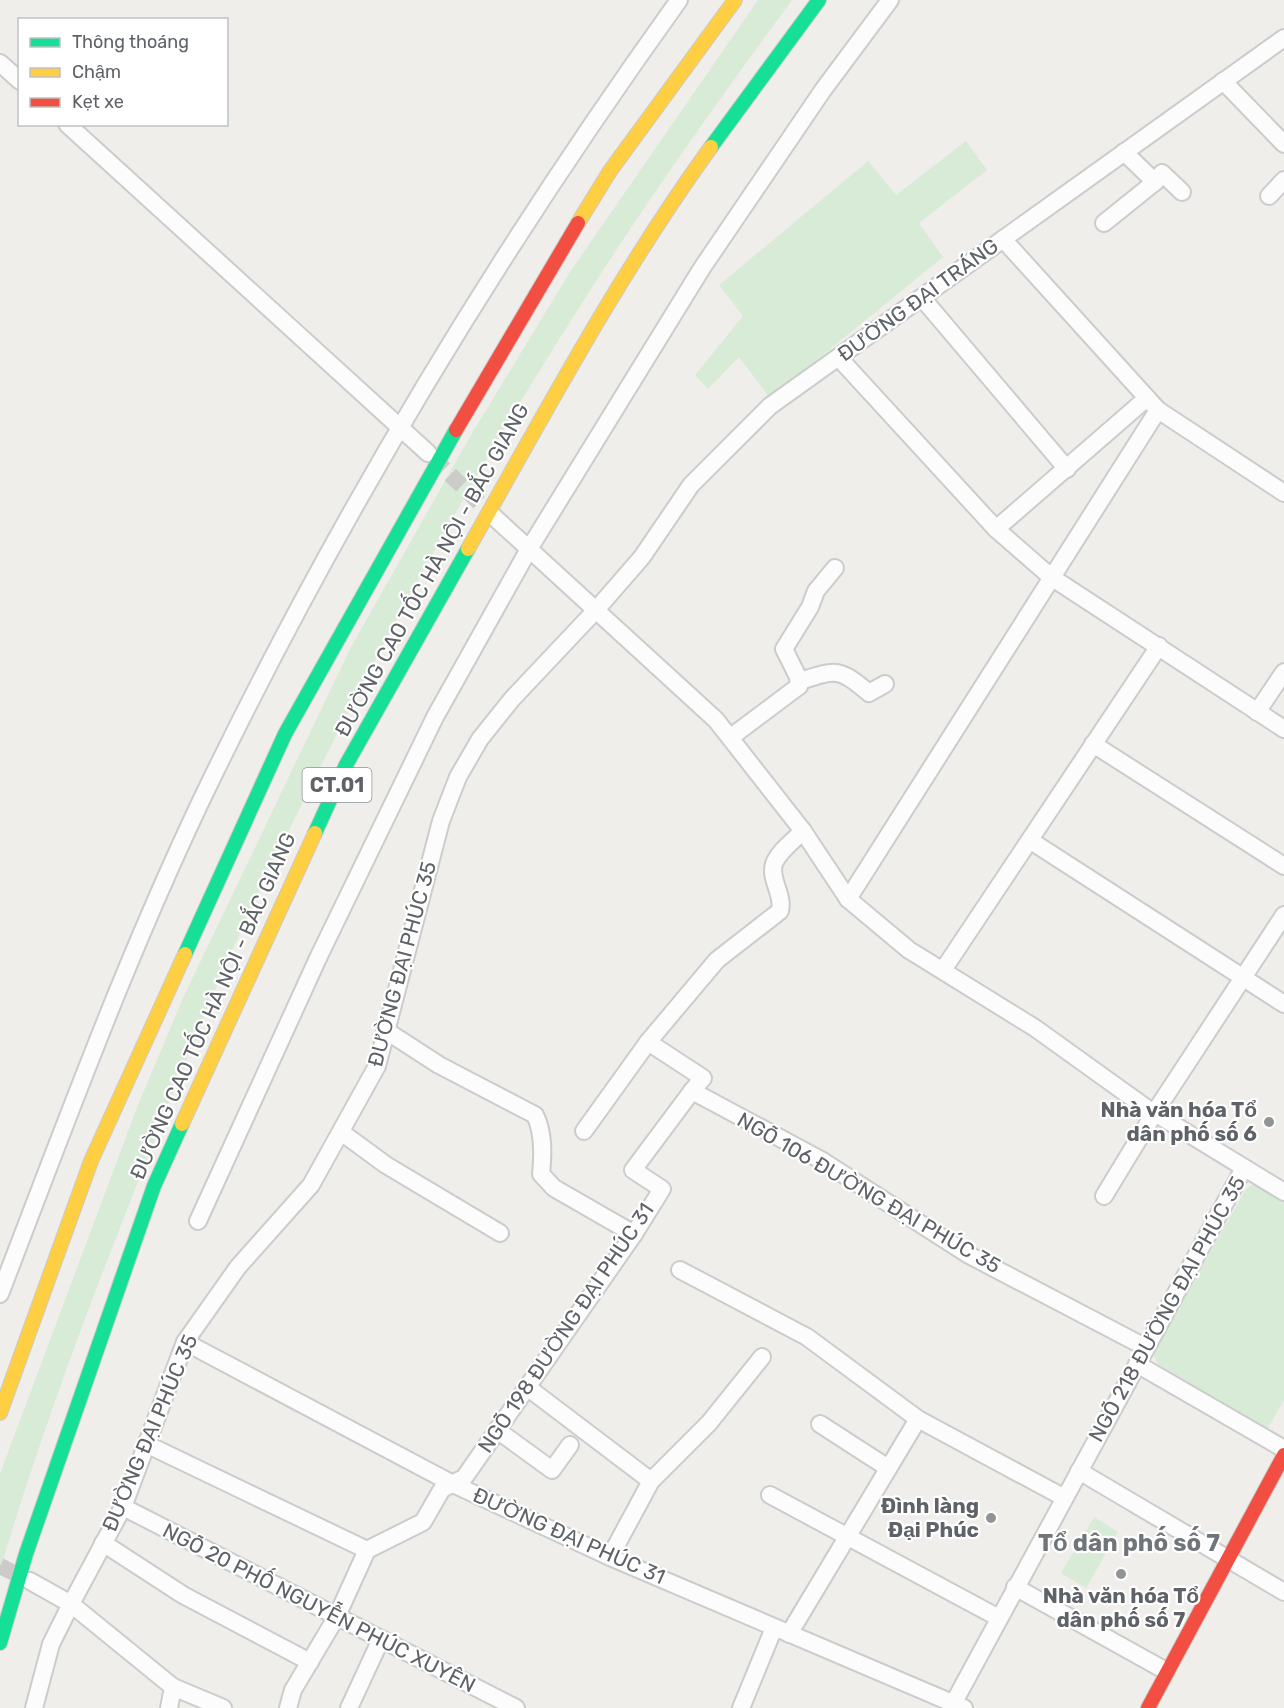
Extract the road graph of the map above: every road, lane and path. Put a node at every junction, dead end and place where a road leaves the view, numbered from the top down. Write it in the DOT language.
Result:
graph roads {
  1 [pos="679,0"];
  2 [pos="735,0"];
  3 [pos="819,0"];
  4 [pos="890,0"];
  5 [pos="1284,38"];
  6 [pos="0,63"];
  7 [pos="18,79"];
  8 [pos="1223,81"];
  9 [pos="69,126"];
  10 [pos="1284,144"];
  11 [pos="1124,152"];
  12 [pos="1284,180"];
  13 [pos="1155,182"];
  14 [pos="1182,192"];
  15 [pos="1269,196"];
  16 [pos="1104,223"];
  17 [pos="1003,239"];
  18 [pos="923,299"];
  19 [pos="839,358"];
  20 [pos="1153,404"];
  21 [pos="400,429"];
  22 [pos="428,453"];
  23 [pos="1067,469"];
  24 [pos="1284,493"];
  25 [pos="493,516"];
  26 [pos="996,529"];
  27 [pos="529,549"];
  28 [pos="835,568"];
  29 [pos="1051,577"];
  30 [pos="596,610"];
  31 [pos="1159,646"];
  32 [pos="1284,672"];
  33 [pos="800,681"];
  34 [pos="885,684"];
  35 [pos="1257,712"];
  36 [pos="1284,729"];
  37 [pos="731,737"];
  38 [pos="1093,744"];
  39 [pos="802,831"];
  40 [pos="1031,841"];
  41 [pos="1284,866"];
  42 [pos="848,899"];
  43 [pos="1284,915"];
  44 [pos="943,970"];
  45 [pos="1244,978"];
  46 [pos="1284,1004"];
  47 [pos="385,1030"];
  48 [pos="648,1042"];
  49 [pos="692,1092"];
  50 [pos="1155,1112"];
  51 [pos="584,1131"];
  52 [pos="341,1132"];
  53 [pos="1244,1168"];
  54 [pos="1282,1187"];
  55 [pos="1104,1196"];
  56 [pos="198,1221"];
  57 [pos="500,1233"];
  58 [pos="634,1234"];
  59 [pos="680,1270"];
  60 [pos="0,1294"];
  61 [pos="185,1342"];
  62 [pos="1145,1347"];
  63 [pos="762,1357"];
  64 [pos="1137,1364"];
  65 [pos="527,1387"];
  66 [pos="0,1413"];
  67 [pos="918,1419"];
  68 [pos="820,1424"];
  69 [pos="497,1430"];
  70 [pos="146,1444"];
  71 [pos="570,1445"];
  72 [pos="1284,1449"];
  73 [pos="1284,1455"];
  74 [pos="888,1468"];
  75 [pos="1079,1471"];
  76 [pos="651,1480"];
  77 [pos="453,1484"];
  78 [pos="770,1495"];
  79 [pos="1063,1497"];
  80 [pos="123,1507"];
  81 [pos="847,1537"];
  82 [pos="103,1543"];
  83 [pos="367,1550"];
  84 [pos="610,1557"];
  85 [pos="1227,1560"];
  86 [pos="30,1581"];
  87 [pos="1015,1587"];
  88 [pos="1284,1592"];
  89 [pos="71,1604"];
  90 [pos="337,1616"];
  91 [pos="999,1618"];
  92 [pos="782,1631"];
  93 [pos="381,1639"];
  94 [pos="0,1644"];
  95 [pos="310,1662"];
  96 [pos="1166,1671"];
  97 [pos="173,1687"];
  98 [pos="958,1706"];
  99 [pos="34,1708"];
  100 [pos="169,1708"];
  101 [pos="223,1708"];
  102 [pos="288,1708"];
  103 [pos="349,1708"];
  104 [pos="516,1708"];
  105 [pos="741,1708"];
  106 [pos="1148,1708"];
  1 -- 21 [label="street"];
  2 -- 66 [label="main road, CT.01"];
  3 -- 94 [label="main road, ĐƯỜNG CAO TỐC HÀ NỘI - BẮC GIANG / CT.01"];
  4 -- 27 [label="street"];
  5 -- 8 [label="street, ĐƯỜNG ĐẠI TRÁNG"];
  6 -- 7 [label="street"];
  8 -- 10 [label="street"];
  8 -- 11 [label="street, ĐƯỜNG ĐẠI TRÁNG"];
  9 -- 21 [label="street"];
  11 -- 13 [label="street"];
  11 -- 17 [label="street, ĐƯỜNG ĐẠI TRÁNG"];
  12 -- 15 [label="street"];
  13 -- 14 [label="street"];
  13 -- 16 [label="street"];
  17 -- 18 [label="street, ĐƯỜNG ĐẠI TRÁNG"];
  17 -- 20 [label="street"];
  18 -- 19 [label="street, ĐƯỜNG ĐẠI TRÁNG"];
  18 -- 23 [label="street"];
  19 -- 26 [label="street"];
  19 -- 30 [label="street, ĐƯỜNG ĐẠI TRÁNG"];
  20 -- 23 [label="street"];
  20 -- 24 [label="street"];
  20 -- 29 [label="street"];
  21 -- 22 [label="street"];
  21 -- 60 [label="street"];
  23 -- 26 [label="street"];
  25 -- 27 [label="street, NGÕ 218 ĐƯỜNG ĐẠI PHÚC 35"];
  26 -- 29 [label="street"];
  27 -- 30 [label="street, NGÕ 218 ĐƯỜNG ĐẠI PHÚC 35"];
  27 -- 56 [label="street"];
  28 -- 33 [label="street"];
  29 -- 31 [label="street"];
  29 -- 42 [label="street"];
  30 -- 37 [label="street, NGÕ 218 ĐƯỜNG ĐẠI PHÚC 35"];
  30 -- 47 [label="street, ĐƯỜNG ĐẠI PHÚC 35"];
  31 -- 35 [label="street"];
  31 -- 38 [label="street"];
  32 -- 35 [label="street"];
  33 -- 34 [label="street"];
  33 -- 37 [label="street"];
  35 -- 36 [label="street"];
  37 -- 39 [label="street, NGÕ 218 ĐƯỜNG ĐẠI PHÚC 35"];
  38 -- 40 [label="street"];
  38 -- 41 [label="street"];
  39 -- 42 [label="street, NGÕ 218 ĐƯỜNG ĐẠI PHÚC 35"];
  39 -- 48 [label="street"];
  40 -- 44 [label="street"];
  40 -- 45 [label="street"];
  42 -- 44 [label="street, NGÕ 218 ĐƯỜNG ĐẠI PHÚC 35"];
  43 -- 45 [label="street"];
  44 -- 50 [label="street, NGÕ 218 ĐƯỜNG ĐẠI PHÚC 35"];
  45 -- 46 [label="street"];
  45 -- 50 [label="street"];
  47 -- 52 [label="street, ĐƯỜNG ĐẠI PHÚC 35"];
  47 -- 58 [label="street"];
  48 -- 49 [label="street"];
  48 -- 51 [label="street"];
  49 -- 58 [label="street, NGÕ 198 ĐƯỜNG ĐẠI PHÚC 31"];
  49 -- 62 [label="street, NGÕ 106 ĐƯỜNG ĐẠI PHÚC 35"];
  50 -- 53 [label="street, NGÕ 218 ĐƯỜNG ĐẠI PHÚC 35"];
  50 -- 55 [label="street"];
  52 -- 57 [label="street"];
  52 -- 61 [label="street, ĐƯỜNG ĐẠI PHÚC 35"];
  53 -- 54 [label="street"];
  53 -- 62 [label="street, NGÕ 218 ĐƯỜNG ĐẠI PHÚC 35"];
  58 -- 65 [label="street, NGÕ 198 ĐƯỜNG ĐẠI PHÚC 31"];
  59 -- 67 [label="street"];
  61 -- 70 [label="street, ĐƯỜNG ĐẠI PHÚC 35"];
  61 -- 77 [label="street, ĐƯỜNG ĐẠI PHÚC 31"];
  62 -- 64 [label="street, NGÕ 218 ĐƯỜNG ĐẠI PHÚC 35"];
  63 -- 76 [label="street"];
  64 -- 72 [label="street"];
  64 -- 75 [label="street, NGÕ 218 ĐƯỜNG ĐẠI PHÚC 35"];
  65 -- 69 [label="street, NGÕ 198 ĐƯỜNG ĐẠI PHÚC 31"];
  65 -- 76 [label="street"];
  67 -- 74 [label="street"];
  67 -- 79 [label="street"];
  68 -- 74 [label="street"];
  69 -- 71 [label="street"];
  69 -- 77 [label="street, NGÕ 198 ĐƯỜNG ĐẠI PHÚC 31"];
  70 -- 80 [label="street, ĐƯỜNG ĐẠI PHÚC 35"];
  70 -- 83 [label="street"];
  73 -- 85 [label="main road"];
  74 -- 81 [label="street"];
  75 -- 79 [label="street, NGÕ 218 ĐƯỜNG ĐẠI PHÚC 35"];
  75 -- 85 [label="street"];
  76 -- 84 [label="street"];
  77 -- 83 [label="street, NGÕ 198 ĐƯỜNG ĐẠI PHÚC 31"];
  77 -- 84 [label="street, ĐƯỜNG ĐẠI PHÚC 31"];
  78 -- 81 [label="street"];
  79 -- 87 [label="street, NGÕ 218 ĐƯỜNG ĐẠI PHÚC 35"];
  80 -- 82 [label="street, ĐƯỜNG ĐẠI PHÚC 35"];
  80 -- 90 [label="street, NGÕ 20 PHỐ NGUYỄN PHÚC XUYÊN"];
  81 -- 91 [label="street"];
  81 -- 92 [label="street"];
  82 -- 89 [label="street, ĐƯỜNG ĐẠI PHÚC 35"];
  82 -- 95 [label="street"];
  83 -- 90 [label="street"];
  84 -- 92 [label="street, ĐƯỜNG ĐẠI PHÚC 31"];
  85 -- 88 [label="street"];
  85 -- 96 [label="main road"];
  86 -- 89 [label="street"];
  87 -- 91 [label="street, NGÕ 218 ĐƯỜNG ĐẠI PHÚC 35"];
  87 -- 96 [label="street"];
  89 -- 97 [label="street"];
  89 -- 99 [label="street, ĐƯỜNG ĐẠI PHÚC 35"];
  90 -- 93 [label="street, NGÕ 20 PHỐ NGUYỄN PHÚC XUYÊN"];
  90 -- 95 [label="street"];
  91 -- 98 [label="street, NGÕ 218 ĐƯỜNG ĐẠI PHÚC 35"];
  92 -- 98 [label="street, ĐƯỜNG ĐẠI PHÚC 31"];
  92 -- 105 [label="street"];
  93 -- 103 [label="street"];
  93 -- 104 [label="street, NGÕ 20 PHỐ NGUYỄN PHÚC XUYÊN"];
  95 -- 102 [label="street"];
  96 -- 106 [label="main road"];
  97 -- 100 [label="street"];
  97 -- 101 [label="street"];
}
